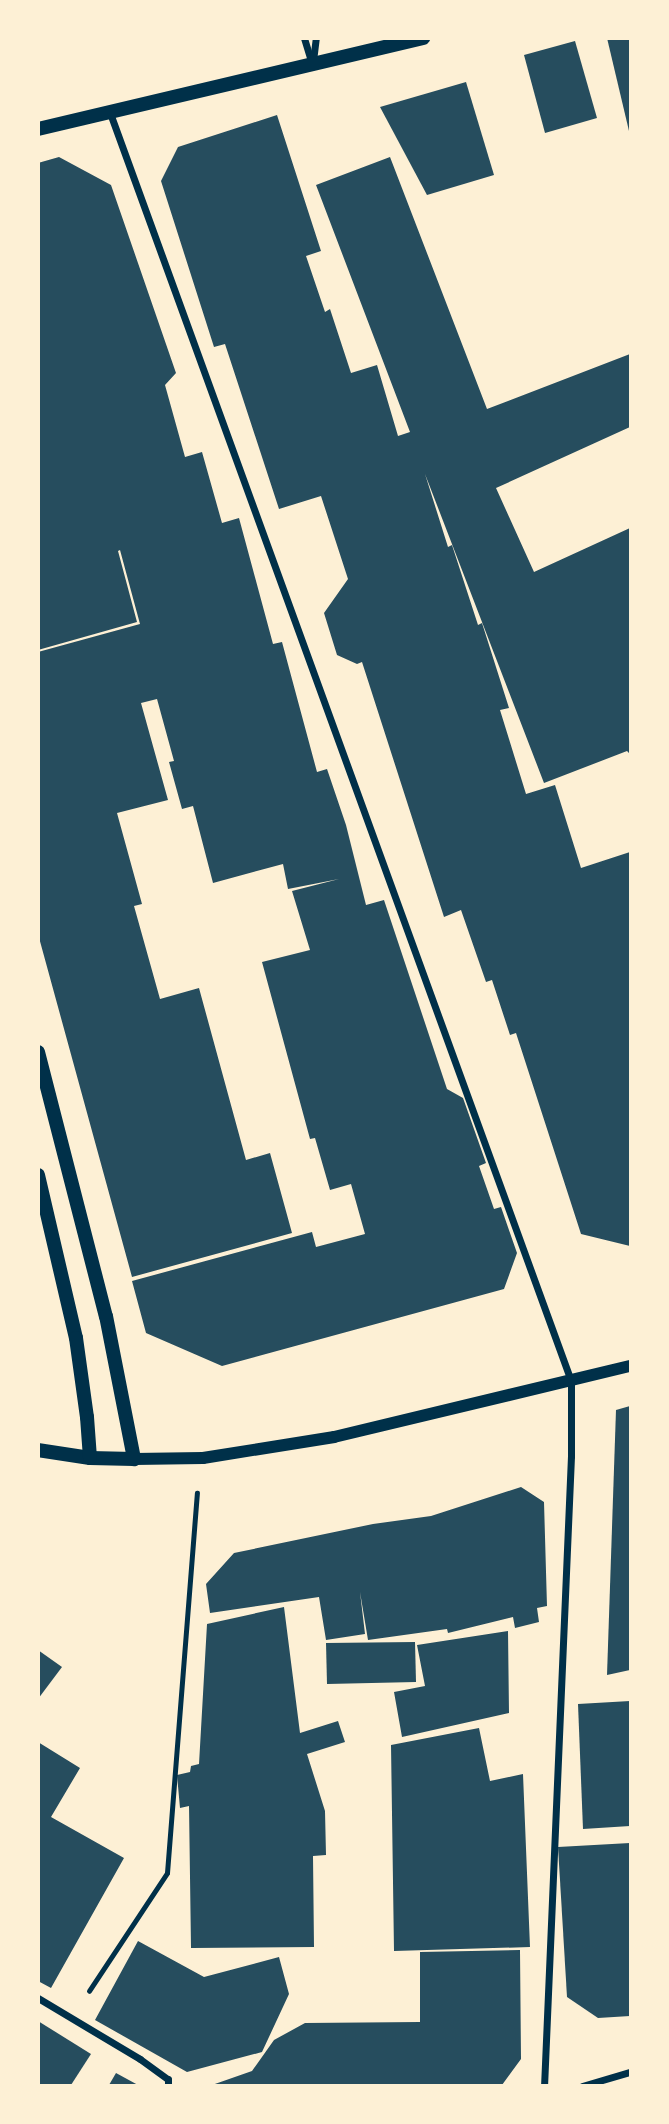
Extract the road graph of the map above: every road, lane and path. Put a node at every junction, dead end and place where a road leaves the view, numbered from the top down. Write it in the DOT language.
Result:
graph roads {
  1 [pos="304,38"];
  2 [pos="316,38"];
  3 [pos="423,38"];
  4 [pos="313,65"];
  5 [pos="110,113"];
  6 [pos="38,129"];
  7 [pos="38,1052"];
  8 [pos="38,1175"];
  9 [pos="631,1366"];
  10 [pos="571,1381"];
  11 [pos="38,1450"];
  12 [pos="90,1458"];
  13 [pos="203,1458"];
  14 [pos="134,1460"];
  15 [pos="38,1998"];
  16 [pos="71,2018"];
  17 [pos="631,2072"];
  18 [pos="168,2085"];
  19 [pos="544,2085"];
  20 [pos="582,2085"];
  1 -- 4 [label="street"];
  2 -- 4 [label="street"];
  3 -- 4 [label="main road"];
  4 -- 5 [label="main road"];
  5 -- 6 [label="main road"];
  5 -- 10 [label="street"];
  7 -- 14 [label="main road"];
  8 -- 12 [label="main road"];
  9 -- 10 [label="street"];
  10 -- 13 [label="street"];
  10 -- 19 [label="street"];
  11 -- 12 [label="main road"];
  12 -- 14 [label="main road"];
  13 -- 14 [label="street"];
  13 -- 16 [label="path"];
  15 -- 16 [label="street"];
  16 -- 18 [label="street"];
  17 -- 20 [label="street"];
}
